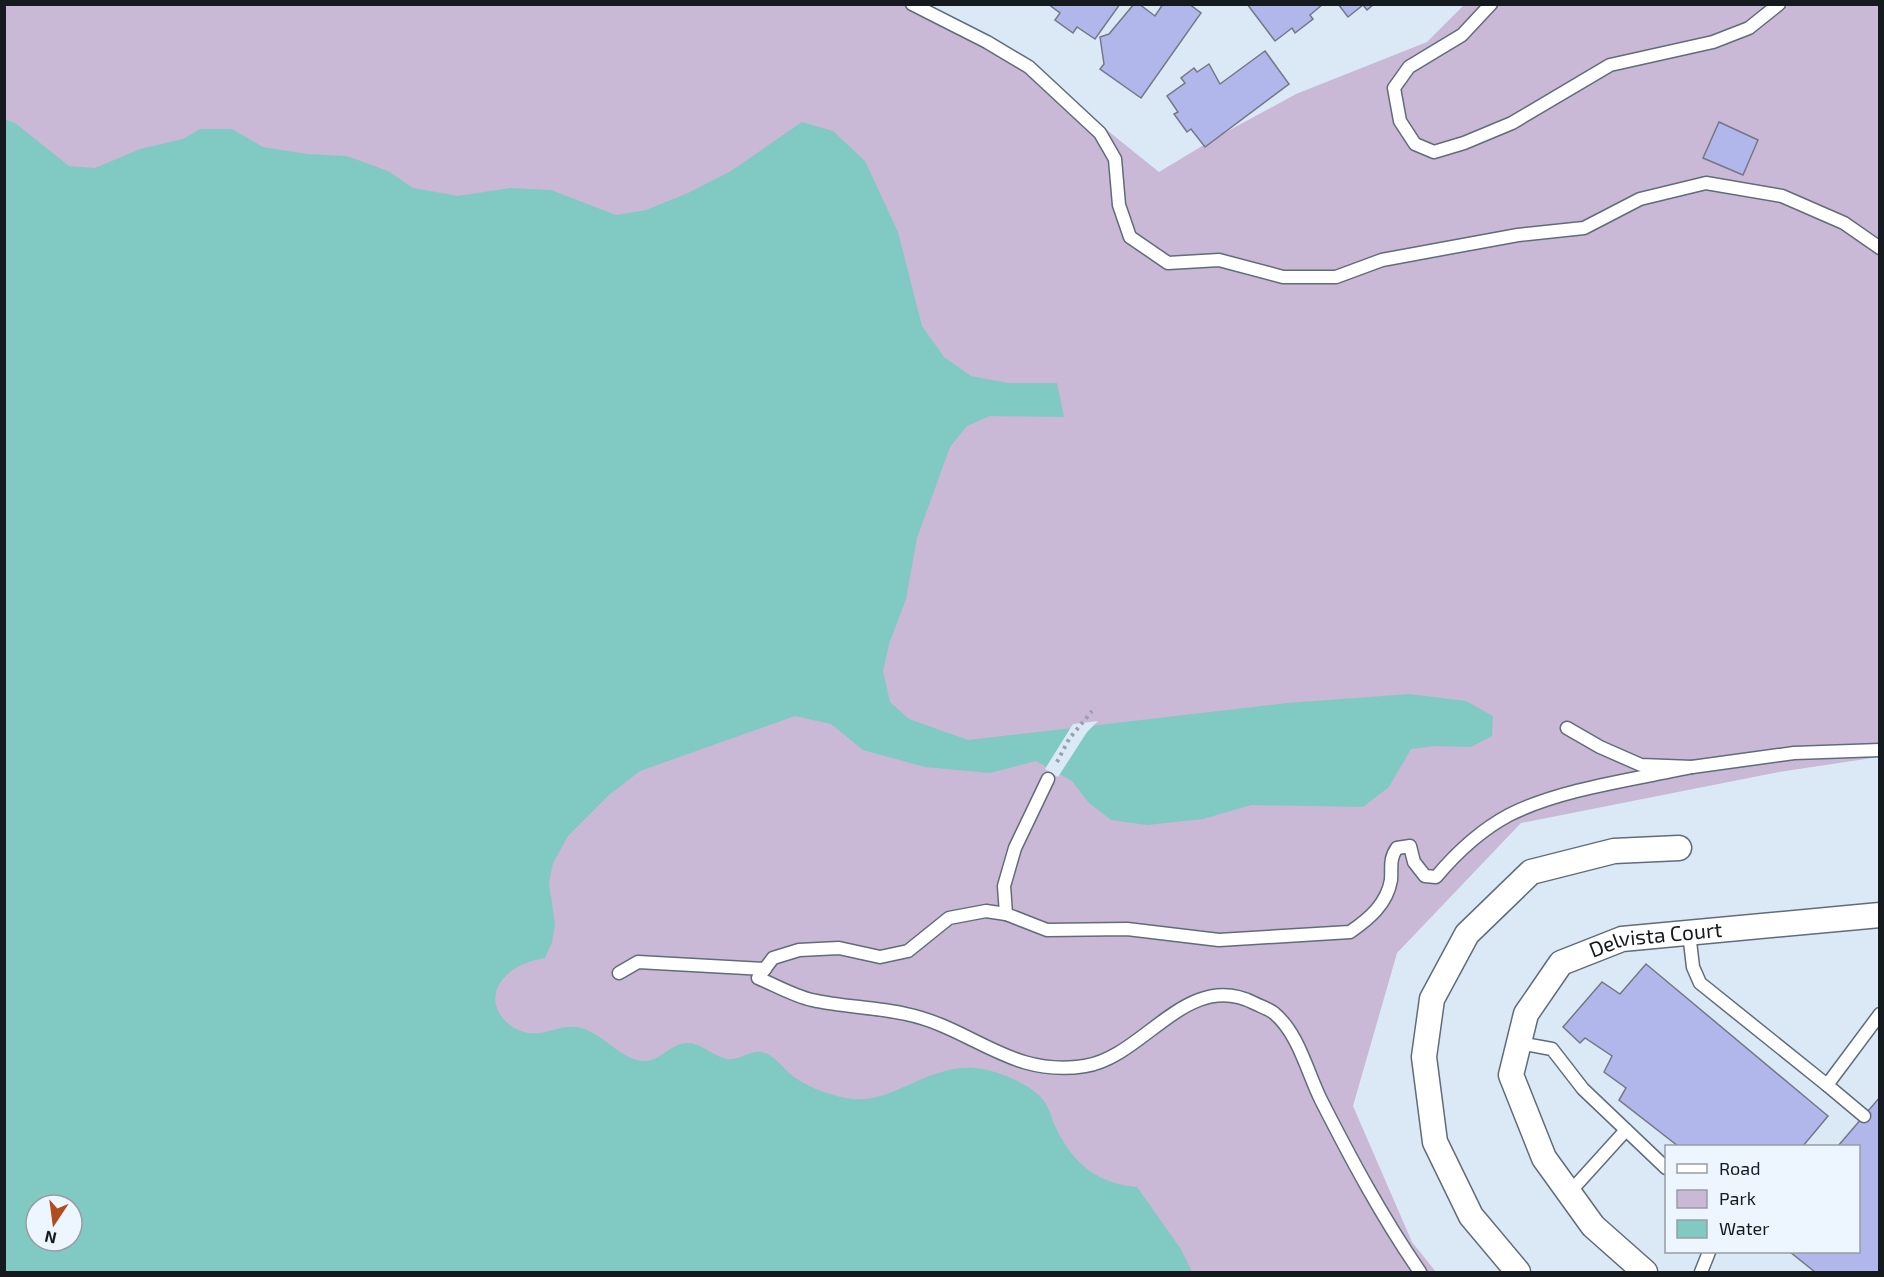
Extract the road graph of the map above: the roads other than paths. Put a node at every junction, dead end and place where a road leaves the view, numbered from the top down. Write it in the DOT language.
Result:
graph roads {
  1 [pos="912,4"];
  2 [pos="1491,4"];
  3 [pos="1779,4"];
  4 [pos="1880,248"];
  5 [pos="1567,728"];
  6 [pos="1880,750"];
  7 [pos="1692,767"];
  8 [pos="1048,779"];
  9 [pos="1679,848"];
  10 [pos="1006,914"];
  11 [pos="1880,915"];
  12 [pos="1689,933"];
  13 [pos="765,969"];
  14 [pos="619,973"];
  15 [pos="1880,1014"];
  16 [pos="1519,1043"];
  17 [pos="1827,1085"];
  18 [pos="1864,1116"];
  19 [pos="1626,1130"];
  20 [pos="1665,1167"];
  21 [pos="1569,1193"];
  22 [pos="1708,1253"];
  23 [pos="1420,1272"];
  24 [pos="1518,1272"];
  25 [pos="1645,1272"];
  26 [pos="1701,1272"];
  1 -- 4 [label="lane"];
  2 -- 3 [label="lane"];
  5 -- 7 [label="lane"];
  6 -- 7 [label="lane"];
  7 -- 10 [label="lane"];
  8 -- 10 [label="lane"];
  9 -- 24 [label="street"];
  10 -- 13 [label="lane"];
  11 -- 12 [label="street, Delvista Court"];
  12 -- 16 [label="street, Delvista Court"];
  12 -- 17 [label="lane"];
  13 -- 14 [label="lane"];
  13 -- 23 [label="lane"];
  15 -- 17 [label="lane"];
  16 -- 19 [label="lane"];
  16 -- 21 [label="street, Delvista Court"];
  17 -- 18 [label="lane"];
  19 -- 20 [label="lane"];
  19 -- 21 [label="lane"];
  21 -- 25 [label="street"];
  22 -- 26 [label="lane"];
}
